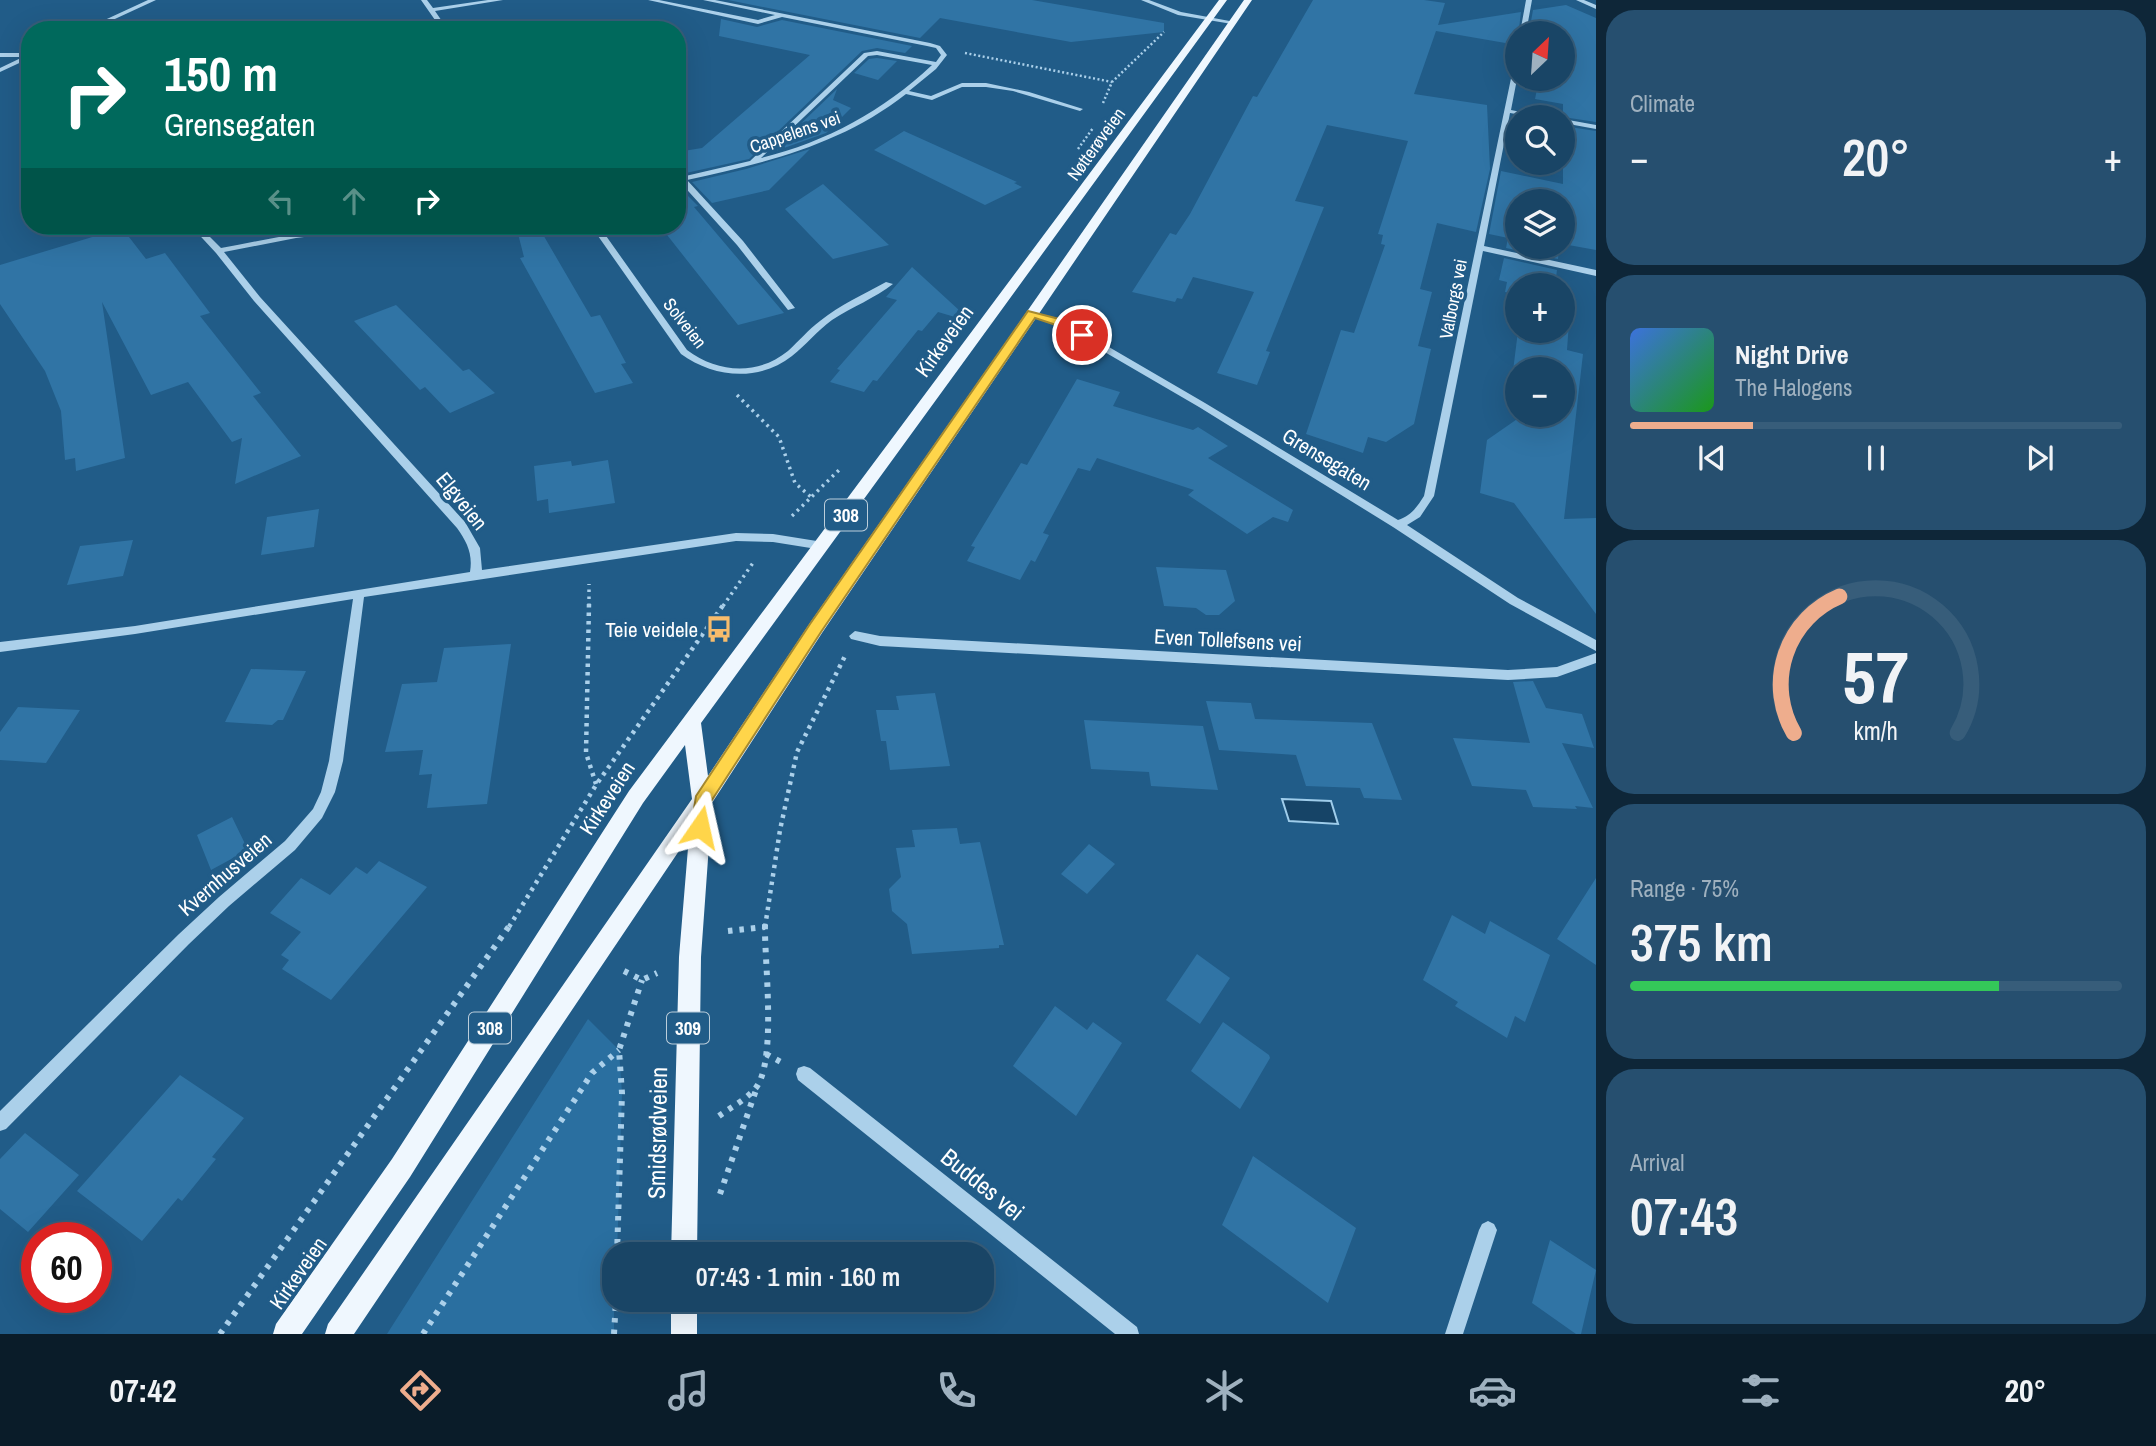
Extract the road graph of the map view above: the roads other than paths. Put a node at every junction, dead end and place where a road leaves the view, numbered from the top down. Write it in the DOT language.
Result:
graph roads {
  1 [pos="153,0"];
  2 [pos="425,0"];
  3 [pos="500,0"];
  4 [pos="651,0"];
  5 [pos="706,0"];
  6 [pos="1144,0"];
  7 [pos="1223,0"];
  8 [pos="1248,0"];
  9 [pos="1529,0"];
  10 [pos="1579,0"];
  11 [pos="1596,7"];
  12 [pos="432,10"];
  13 [pos="782,15"];
  14 [pos="1209,18"];
  15 [pos="106,21"];
  16 [pos="440,21"];
  17 [pos="1525,21"];
  18 [pos="1232,22"];
  19 [pos="0,55"];
  20 [pos="21,56"];
  21 [pos="21,60"];
  22 [pos="936,64"];
  23 [pos="0,69"];
  24 [pos="905,92"];
  25 [pos="1080,109"];
  26 [pos="1575,123"];
  27 [pos="1505,126"];
  28 [pos="1596,127"];
  29 [pos="751,164"];
  30 [pos="686,179"];
  31 [pos="686,186"];
  32 [pos="204,235"];
  33 [pos="304,235"];
  34 [pos="601,235"];
  35 [pos="1480,248"];
  36 [pos="219,251"];
  37 [pos="1596,274"];
  38 [pos="889,284"];
  39 [pos="791,308"];
  40 [pos="997,309"];
  41 [pos="1032,314"];
  42 [pos="1397,524"];
  43 [pos="823,546"];
  44 [pos="475,575"];
  45 [pos="359,594"];
  46 [pos="855,636"];
  47 [pos="1596,646"];
  48 [pos="0,647"];
  49 [pos="1596,658"];
  50 [pos="691,719"];
  51 [pos="702,801"];
  52 [pos="804,1074"];
  53 [pos="0,1123"];
  54 [pos="1488,1230"];
  55 [pos="684,1242"];
  56 [pos="684,1312"];
  57 [pos="286,1334"];
  58 [pos="338,1334"];
  59 [pos="684,1334"];
  60 [pos="1130,1334"];
  61 [pos="1454,1334"];
  1 -- 15 [label="street"];
  2 -- 12 [label="street"];
  3 -- 12 [label="street"];
  4 -- 13 [label="street"];
  5 -- 13 [label="street"];
  6 -- 14 [label="street"];
  7 -- 14 [label="main road, Nøtterøveien / 308"];
  8 -- 18 [label="main road, 308"];
  9 -- 17 [label="street"];
  10 -- 11 [label="street"];
  12 -- 16 [label="street"];
  13 -- 22 [label="street, Cappelens vei"];
  14 -- 18 [label="street"];
  14 -- 40 [label="main road, Nøtterøveien / 308"];
  18 -- 41 [label="main road, 308"];
  19 -- 20 [label="street"];
  21 -- 23 [label="street"];
  22 -- 24 [label="street, Cappelens vei"];
  22 -- 29 [label="street"];
  24 -- 25 [label="street"];
  24 -- 29 [label="street, Cappelens vei"];
  26 -- 28 [label="street"];
  27 -- 35 [label="street, Valborgs vei"];
  29 -- 30 [label="street, Cappelens vei"];
  31 -- 39 [label="street"];
  32 -- 36 [label="street, Elgveien"];
  33 -- 36 [label="street"];
  34 -- 38 [label="street, Solveien"];
  35 -- 37 [label="street"];
  35 -- 42 [label="street, Valborgs vei"];
  36 -- 44 [label="street, Elgveien"];
  40 -- 43 [label="main road, Kirkeveien / 308"];
  41 -- 42 [label="street, Grensegaten"];
  41 -- 51 [label="main road, 308"];
  42 -- 47 [label="street, Grensegaten"];
  43 -- 44 [label="street"];
  43 -- 50 [label="main road, Kirkeveien / 308"];
  44 -- 45 [label="street"];
  45 -- 48 [label="street"];
  45 -- 53 [label="street, Kvernhusveien"];
  46 -- 49 [label="street, Even Tollefsens vei"];
  50 -- 51 [label="main road, Smidsrødveien / 309"];
  50 -- 57 [label="main road, Kirkeveien / 308"];
  51 -- 55 [label="main road, Smidsrødveien / 309"];
  51 -- 58 [label="main road, 308"];
  52 -- 60 [label="street, Buddes vei"];
  54 -- 61 [label="street"];
  56 -- 59 [label="main road"];
}
